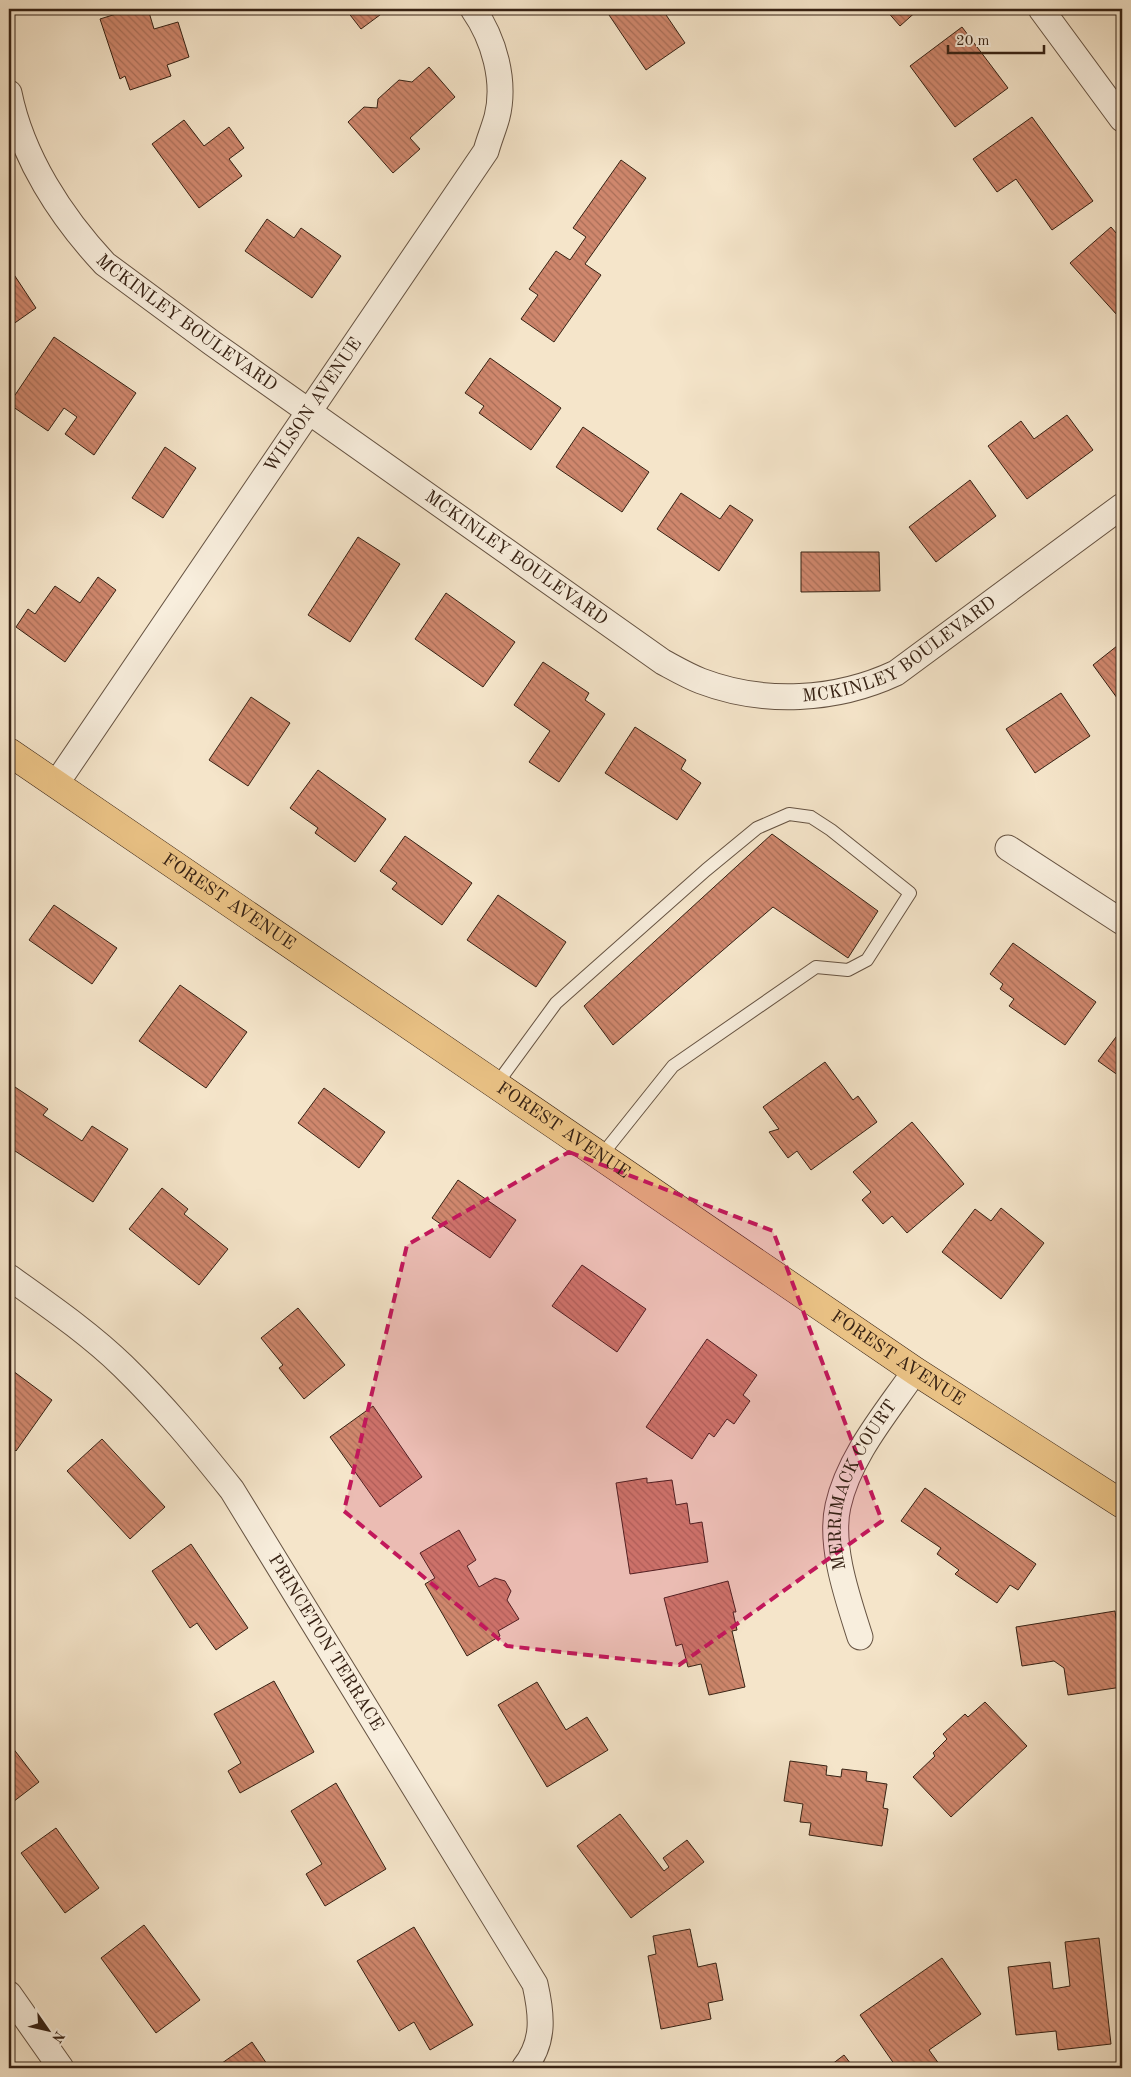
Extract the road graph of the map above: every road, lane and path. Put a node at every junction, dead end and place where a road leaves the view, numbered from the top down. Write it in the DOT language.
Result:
graph roads {
  1 [pos="474,9"];
  2 [pos="1041,9"];
  3 [pos="9,93"];
  4 [pos="1122,119"];
  5 [pos="309,411"];
  6 [pos="1122,506"];
  7 [pos="9,752"];
  8 [pos="56,784"];
  9 [pos="1008,848"];
  10 [pos="1122,922"];
  11 [pos="496,1085"];
  12 [pos="601,1156"];
  13 [pos="9,1277"];
  14 [pos="915,1371"];
  15 [pos="1122,1504"];
  16 [pos="860,1637"];
  17 [pos="9,1994"];
  18 [pos="61,2068"];
  19 [pos="524,2068"];
  1 -- 5 [label="street, WILSON AVENUE"];
  2 -- 4 [label="street"];
  3 -- 5 [label="street, MCKINLEY BOULEVARD"];
  5 -- 6 [label="street, MCKINLEY BOULEVARD"];
  5 -- 8 [label="street, WILSON AVENUE"];
  7 -- 8 [label="main road, FOREST AVENUE"];
  8 -- 11 [label="main road, FOREST AVENUE"];
  9 -- 10 [label="street"];
  11 -- 12 [label="main road, FOREST AVENUE"];
  11 -- 12 [label="lane"];
  12 -- 14 [label="main road, FOREST AVENUE"];
  13 -- 19 [label="street, PRINCETON TERRACE"];
  14 -- 15 [label="main road, FOREST AVENUE"];
  14 -- 16 [label="street, MERRIMACK COURT"];
  17 -- 18 [label="street"];
}
